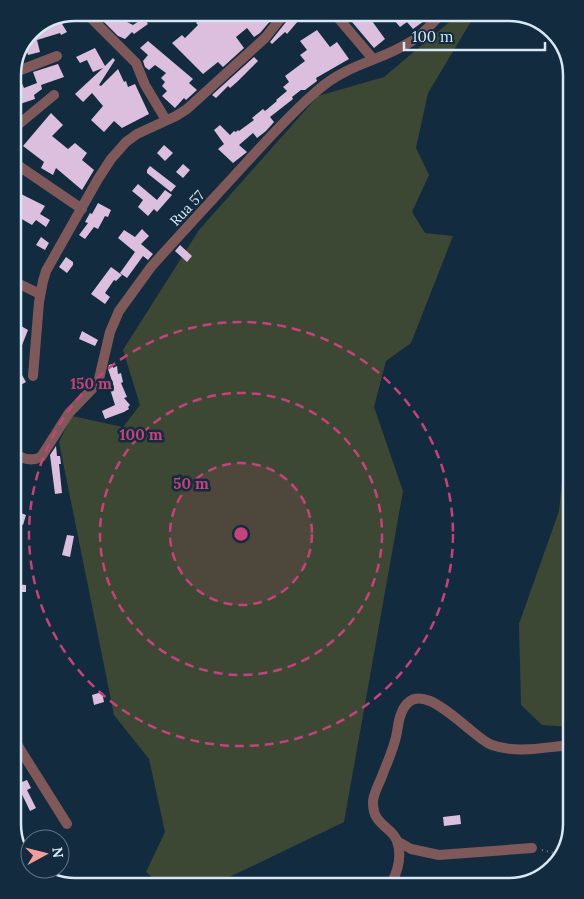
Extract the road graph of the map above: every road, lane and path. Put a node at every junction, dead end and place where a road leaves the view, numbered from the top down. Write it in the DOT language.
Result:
graph roads {
  1 [pos="95,21"];
  2 [pos="279,21"];
  3 [pos="341,21"];
  4 [pos="435,21"];
  5 [pos="57,56"];
  6 [pos="373,59"];
  7 [pos="21,70"];
  8 [pos="54,95"];
  9 [pos="166,120"];
  10 [pos="21,122"];
  11 [pos="21,168"];
  12 [pos="82,210"];
  13 [pos="21,285"];
  14 [pos="40,294"];
  15 [pos="33,376"];
  16 [pos="21,458"];
  17 [pos="563,746"];
  18 [pos="21,752"];
  19 [pos="67,824"];
  20 [pos="397,842"];
  21 [pos="532,848"];
  22 [pos="554,853"];
  23 [pos="393,878"];
  1 -- 9 [label="street"];
  2 -- 9 [label="street"];
  3 -- 6 [label="street"];
  4 -- 6 [label="street, Rua 57"];
  5 -- 7 [label="street"];
  6 -- 16 [label="street, Rua 57"];
  8 -- 10 [label="street"];
  9 -- 12 [label="street"];
  11 -- 12 [label="street"];
  12 -- 14 [label="street"];
  13 -- 14 [label="street"];
  14 -- 15 [label="street"];
  17 -- 20 [label="street"];
  18 -- 19 [label="street"];
  20 -- 21 [label="street"];
  20 -- 23 [label="street"];
  21 -- 22 [label="path"];
}
